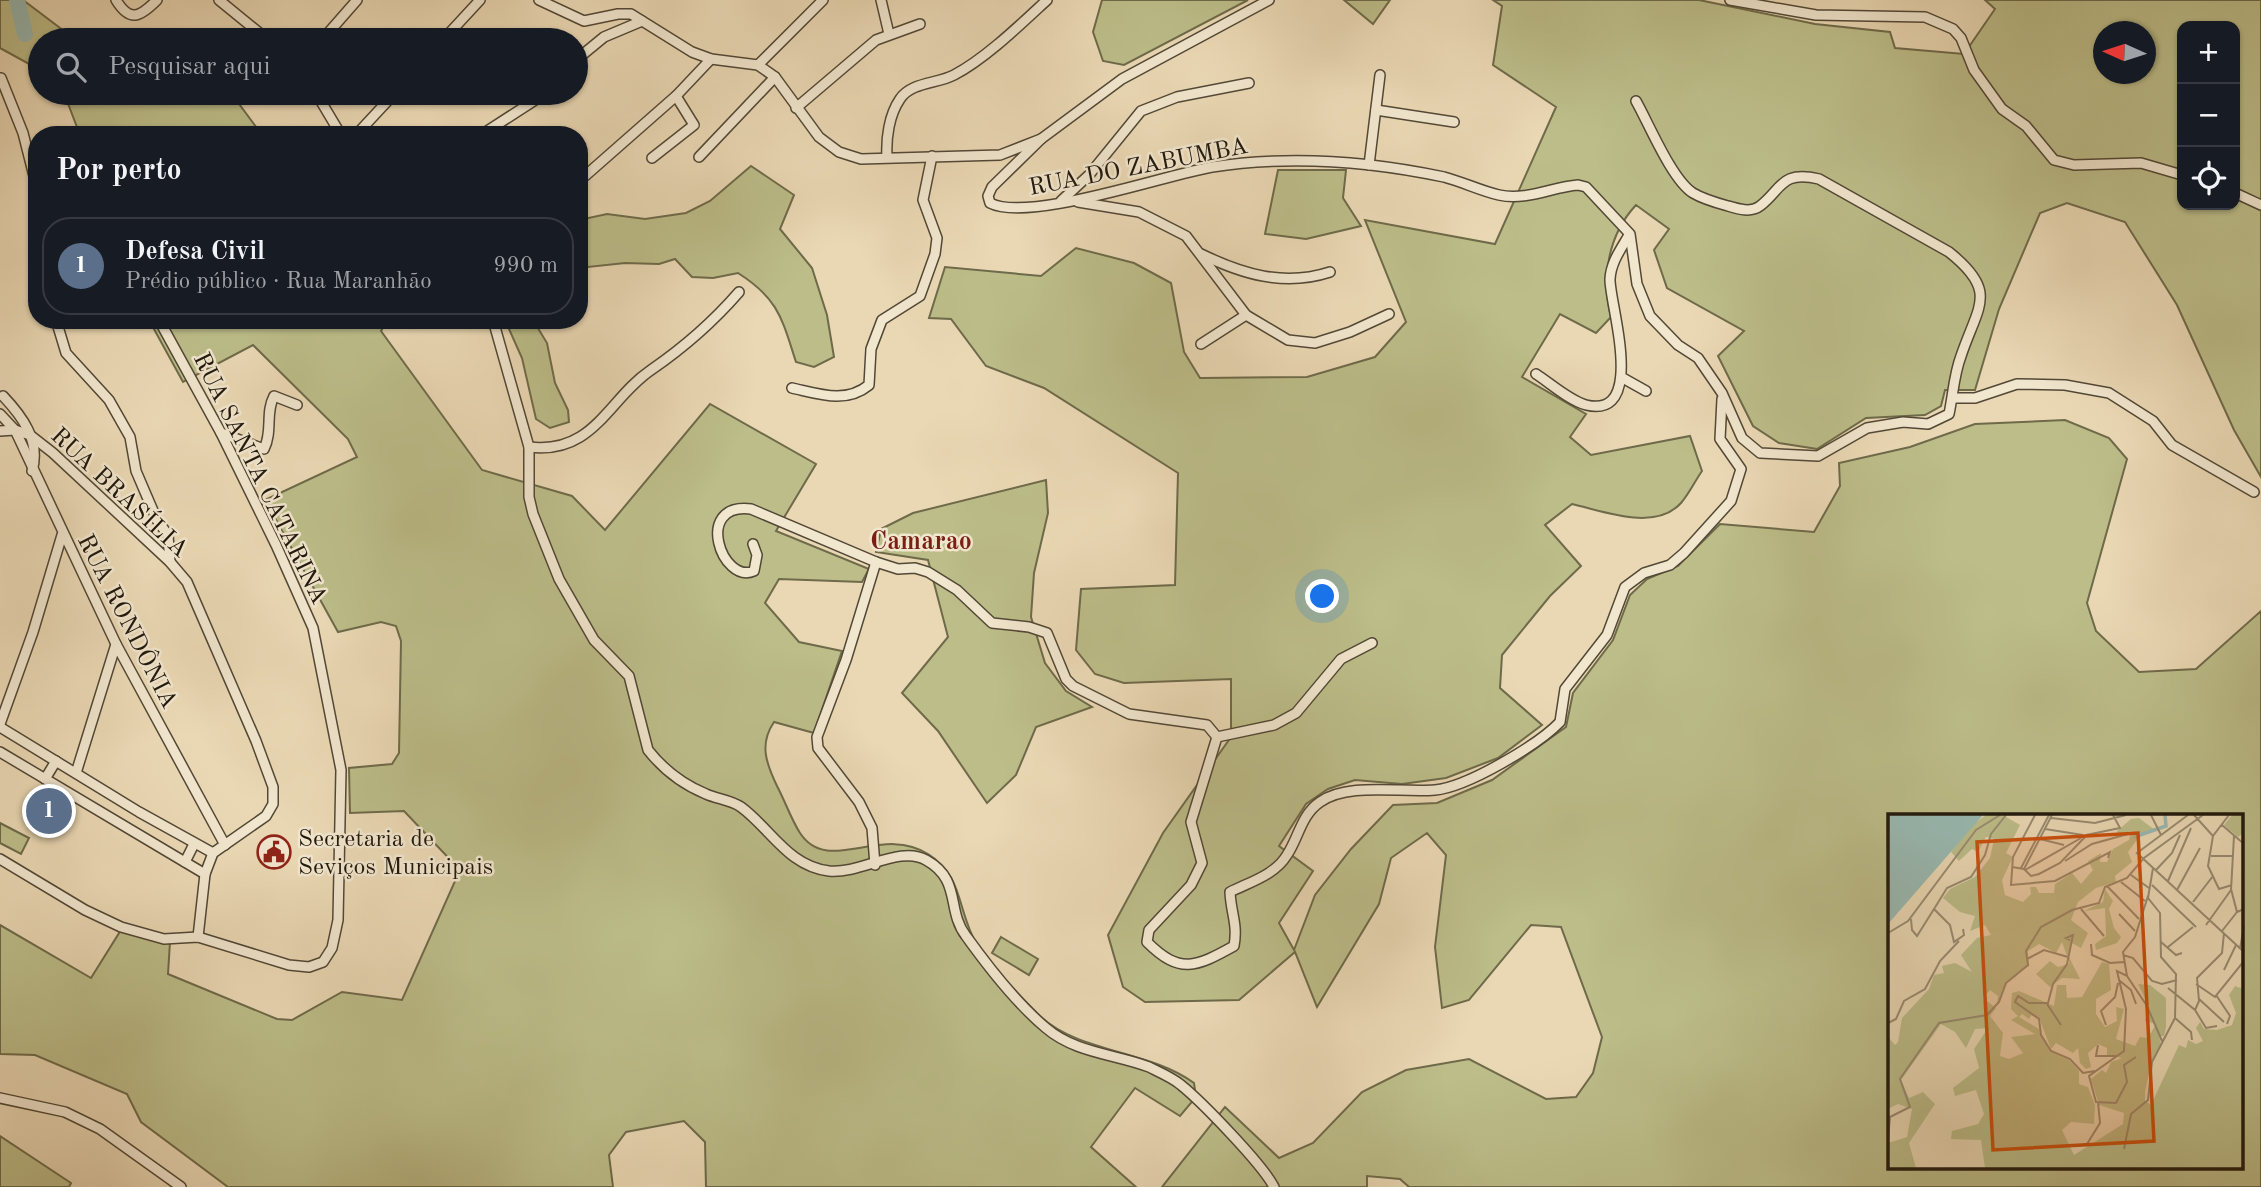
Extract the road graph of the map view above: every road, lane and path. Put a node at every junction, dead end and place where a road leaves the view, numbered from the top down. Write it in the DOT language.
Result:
graph roads {
  1 [pos="116,0"];
  2 [pos="157,0"];
  3 [pos="219,0"];
  4 [pos="357,0"];
  5 [pos="480,0"];
  6 [pos="539,0"];
  7 [pos="823,0"];
  8 [pos="881,0"];
  9 [pos="1047,0"];
  10 [pos="1269,0"];
  11 [pos="1730,0"];
  12 [pos="642,21"];
  13 [pos="920,24"];
  14 [pos="253,28"];
  15 [pos="332,28"];
  16 [pos="454,28"];
  17 [pos="889,34"];
  18 [pos="588,50"];
  19 [pos="711,59"];
  20 [pos="758,65"];
  21 [pos="1380,75"];
  22 [pos="775,77"];
  23 [pos="1,78"];
  24 [pos="1249,83"];
  25 [pos="676,96"];
  26 [pos="1636,101"];
  27 [pos="323,105"];
  28 [pos="384,105"];
  29 [pos="527,105"];
  30 [pos="796,108"];
  31 [pos="1376,110"];
  32 [pos="1454,122"];
  33 [pos="336,126"];
  34 [pos="364,126"];
  35 [pos="495,126"];
  36 [pos="1041,139"];
  37 [pos="28,153"];
  38 [pos="932,156"];
  39 [pos="699,157"];
  40 [pos="887,157"];
  41 [pos="652,158"];
  42 [pos="1369,165"];
  43 [pos="588,173"];
  44 [pos="2177,174"];
  45 [pos="2240,196"];
  46 [pos="1065,201"];
  47 [pos="2261,205"];
  48 [pos="1630,234"];
  49 [pos="1201,254"];
  50 [pos="1330,272"];
  51 [pos="739,292"];
  52 [pos="1390,314"];
  53 [pos="1247,315"];
  54 [pos="58,329"];
  55 [pos="164,329"];
  56 [pos="496,329"];
  57 [pos="1201,344"];
  58 [pos="1536,374"];
  59 [pos="1621,377"];
  60 [pos="792,388"];
  61 [pos="1646,391"];
  62 [pos="1722,393"];
  63 [pos="1,397"];
  64 [pos="1953,398"];
  65 [pos="297,405"];
  66 [pos="0,414"];
  67 [pos="15,430"];
  68 [pos="0,432"];
  69 [pos="221,433"];
  70 [pos="30,435"];
  71 [pos="529,447"];
  72 [pos="53,453"];
  73 [pos="34,466"];
  74 [pos="2254,492"];
  75 [pos="62,535"];
  76 [pos="752,544"];
  77 [pos="170,562"];
  78 [pos="876,562"];
  79 [pos="1372,643"];
  80 [pos="116,644"];
  81 [pos="0,725"];
  82 [pos="1217,737"];
  83 [pos="0,752"];
  84 [pos="55,761"];
  85 [pos="76,773"];
  86 [pos="45,779"];
  87 [pos="194,844"];
  88 [pos="225,845"];
  89 [pos="213,853"];
  90 [pos="0,859"];
  91 [pos="185,862"];
  92 [pos="875,865"];
  93 [pos="205,874"];
  94 [pos="198,937"];
  95 [pos="0,1098"];
  96 [pos="180,1187"];
  97 [pos="1273,1187"];
  1 -- 2 [label="street"];
  3 -- 14 [label="street"];
  4 -- 15 [label="street"];
  5 -- 16 [label="street"];
  6 -- 12 [label="street, RUA DO ZABUMBA"];
  7 -- 20 [label="street"];
  8 -- 17 [label="street"];
  9 -- 40 [label="street"];
  10 -- 36 [label="street"];
  11 -- 44 [label="street"];
  12 -- 18 [label="street"];
  12 -- 19 [label="street, RUA DO ZABUMBA"];
  13 -- 17 [label="street"];
  17 -- 30 [label="street"];
  19 -- 20 [label="street, RUA DO ZABUMBA"];
  19 -- 25 [label="street"];
  20 -- 22 [label="street, RUA DO ZABUMBA"];
  21 -- 31 [label="street"];
  22 -- 30 [label="street, RUA DO ZABUMBA"];
  22 -- 39 [label="street"];
  23 -- 37 [label="street"];
  24 -- 46 [label="street"];
  25 -- 41 [label="street"];
  25 -- 43 [label="street"];
  26 -- 64 [label="street"];
  27 -- 33 [label="street"];
  28 -- 34 [label="street"];
  29 -- 35 [label="street"];
  30 -- 40 [label="street, RUA DO ZABUMBA"];
  31 -- 32 [label="street"];
  31 -- 42 [label="street"];
  36 -- 38 [label="street, RUA DO ZABUMBA"];
  36 -- 46 [label="street, RUA DO ZABUMBA"];
  38 -- 40 [label="street, RUA DO ZABUMBA"];
  38 -- 60 [label="street"];
  42 -- 46 [label="street, RUA DO ZABUMBA"];
  42 -- 48 [label="street, RUA DO ZABUMBA"];
  45 -- 47 [label="street"];
  46 -- 49 [label="street"];
  48 -- 59 [label="street"];
  48 -- 62 [label="street"];
  49 -- 50 [label="street"];
  49 -- 53 [label="street"];
  51 -- 71 [label="street"];
  52 -- 53 [label="street"];
  53 -- 57 [label="street"];
  54 -- 77 [label="street"];
  55 -- 69 [label="street, RUA SANTA CATARINA"];
  56 -- 71 [label="street"];
  58 -- 59 [label="street"];
  59 -- 61 [label="street"];
  62 -- 64 [label="street"];
  62 -- 82 [label="street"];
  63 -- 70 [label="street, RUA BRASÍLIA"];
  64 -- 74 [label="street"];
  65 -- 69 [label="street"];
  66 -- 67 [label="street, RUA RONDÔNIA"];
  67 -- 68 [label="street"];
  67 -- 70 [label="street"];
  67 -- 73 [label="street, RUA RONDÔNIA"];
  69 -- 94 [label="street, RUA SANTA CATARINA"];
  70 -- 72 [label="street, RUA BRASÍLIA"];
  70 -- 73 [label="street"];
  71 -- 92 [label="street"];
  72 -- 73 [label="street"];
  72 -- 77 [label="street, RUA BRASÍLIA"];
  73 -- 75 [label="street, RUA RONDÔNIA"];
  75 -- 80 [label="street, RUA RONDÔNIA"];
  75 -- 81 [label="street"];
  76 -- 78 [label="street"];
  77 -- 88 [label="street, RUA BRASÍLIA"];
  78 -- 82 [label="street"];
  78 -- 92 [label="street"];
  79 -- 82 [label="street"];
  80 -- 85 [label="street"];
  80 -- 88 [label="street, RUA RONDÔNIA"];
  81 -- 84 [label="street"];
  83 -- 86 [label="street"];
  84 -- 85 [label="street"];
  84 -- 86 [label="street"];
  85 -- 87 [label="street"];
  86 -- 91 [label="street"];
  87 -- 89 [label="street"];
  87 -- 91 [label="street"];
  88 -- 89 [label="street, RUA BRASÍLIA"];
  89 -- 93 [label="street"];
  90 -- 94 [label="street"];
  91 -- 93 [label="street"];
  92 -- 97 [label="street"];
  93 -- 94 [label="street"];
  95 -- 96 [label="street"];
}
